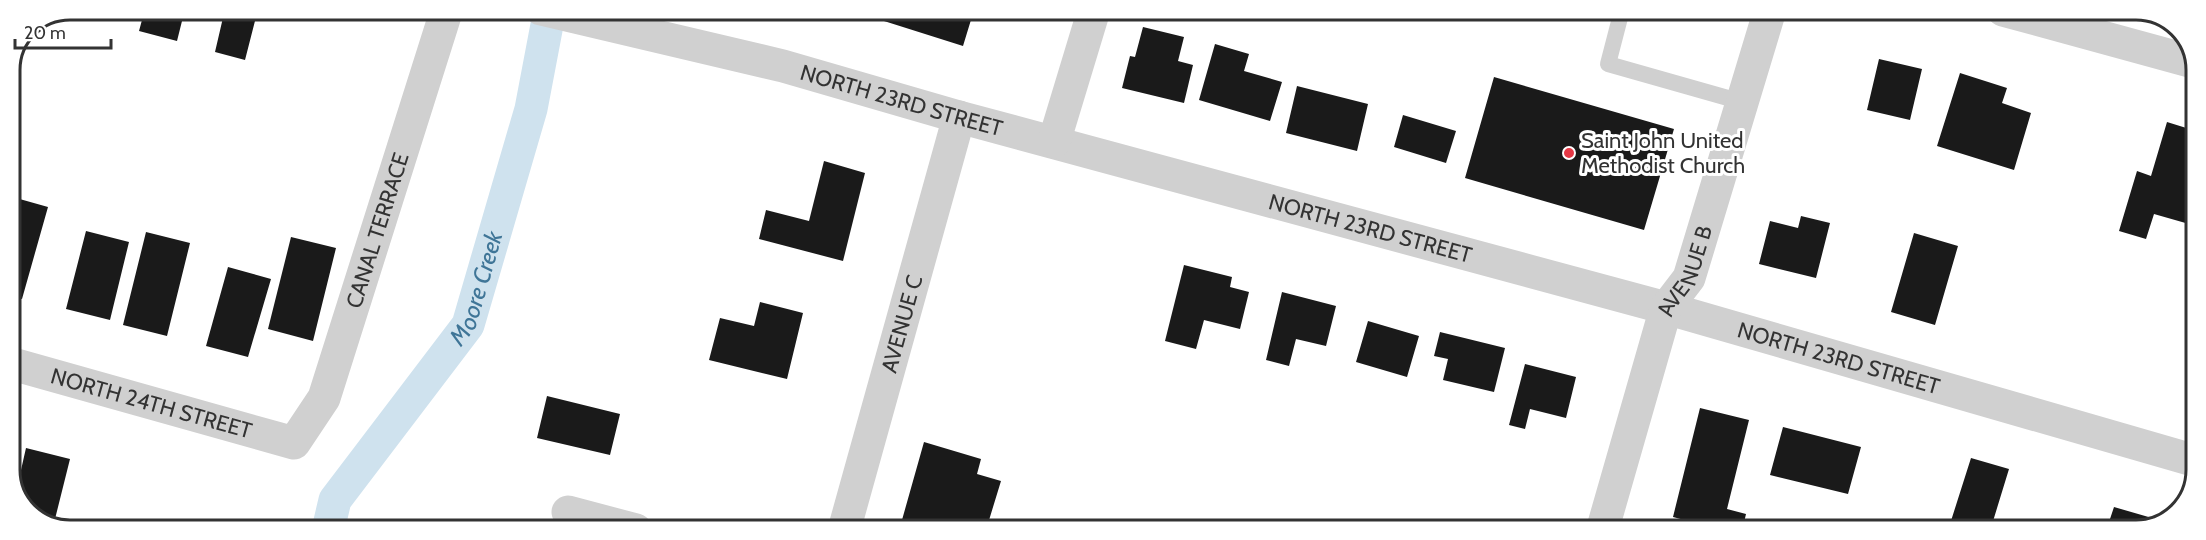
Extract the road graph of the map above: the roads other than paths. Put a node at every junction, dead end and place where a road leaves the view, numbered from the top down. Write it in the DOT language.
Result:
graph roads {
  1 [pos="444,20"];
  2 [pos="582,20"];
  3 [pos="1091,20"];
  4 [pos="1619,20"];
  5 [pos="1767,20"];
  6 [pos="2039,20"];
  7 [pos="2185,60"];
  8 [pos="1742,102"];
  9 [pos="959,117"];
  10 [pos="1054,142"];
  11 [pos="1666,308"];
  12 [pos="20,366"];
  13 [pos="294,443"];
  14 [pos="2186,459"];
  15 [pos="568,512"];
  16 [pos="598,520"];
  17 [pos="847,520"];
  18 [pos="1605,520"];
  1 -- 13 [label="street, CANAL TERRACE"];
  2 -- 9 [label="street, NORTH 23RD STREET"];
  3 -- 10 [label="street"];
  4 -- 8 [label="lane"];
  5 -- 8 [label="street, AVENUE B"];
  6 -- 7 [label="street"];
  8 -- 11 [label="street, AVENUE B"];
  9 -- 10 [label="street, NORTH 23RD STREET"];
  9 -- 17 [label="street, AVENUE C"];
  10 -- 11 [label="street, NORTH 23RD STREET"];
  11 -- 14 [label="street, NORTH 23RD STREET"];
  11 -- 18 [label="street, AVENUE B"];
  12 -- 13 [label="street, NORTH 24TH STREET"];
  15 -- 16 [label="street"];
}
